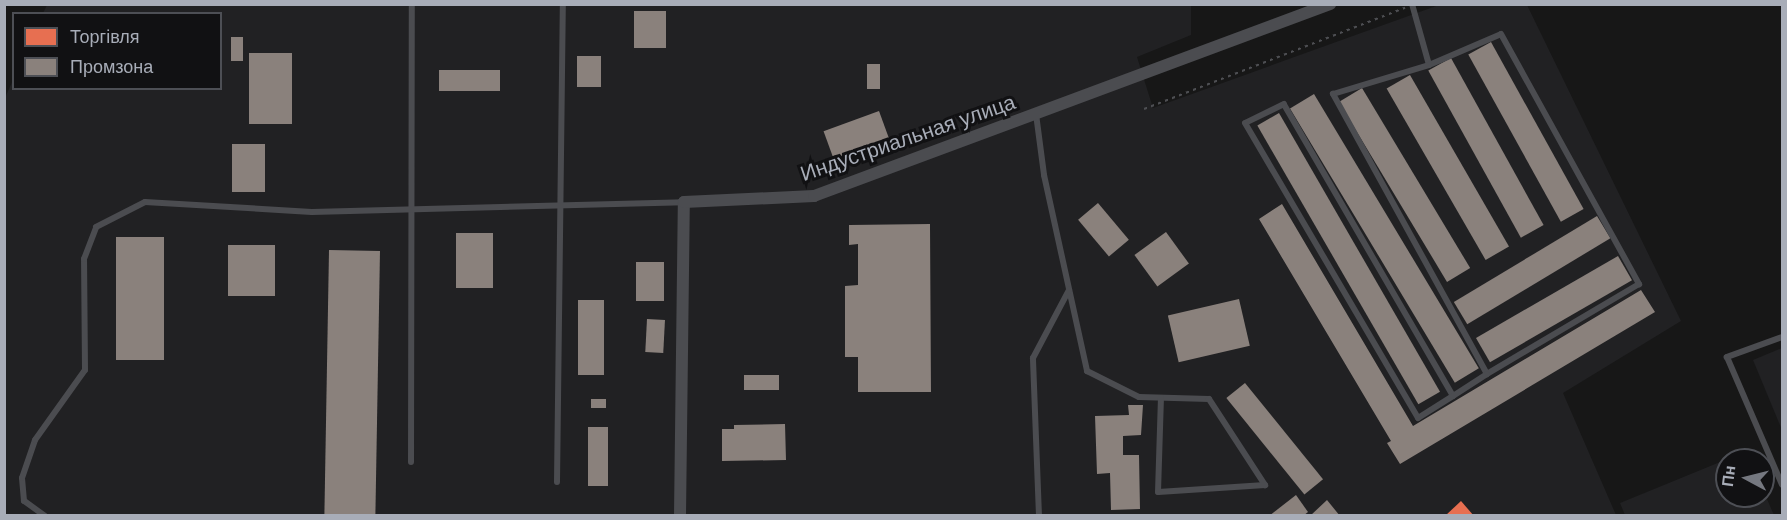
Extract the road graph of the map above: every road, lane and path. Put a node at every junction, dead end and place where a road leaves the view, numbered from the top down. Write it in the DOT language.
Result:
graph roads {
  1 [pos="412,4"];
  2 [pos="563,4"];
  3 [pos="1330,4"];
  4 [pos="1412,5"];
  5 [pos="1429,65"];
  6 [pos="1144,109"];
  7 [pos="1036,114"];
  8 [pos="684,202"];
  9 [pos="561,206"];
  10 [pos="410,207"];
  11 [pos="1069,289"];
  12 [pos="1782,337"];
  13 [pos="1486,374"];
  14 [pos="1453,396"];
  15 [pos="1161,398"];
  16 [pos="411,462"];
  17 [pos="557,482"];
  18 [pos="1782,485"];
  19 [pos="45,516"];
  20 [pos="680,516"];
  21 [pos="1039,516"];
  1 -- 10 [label="lane"];
  2 -- 9 [label="lane"];
  3 -- 7 [label="street, Индустриальная улица"];
  4 -- 5 [label="lane"];
  4 -- 6 [label="path"];
  5 -- 13 [label="lane"];
  5 -- 13 [label="lane"];
  7 -- 8 [label="street, Индустриальная улица"];
  7 -- 11 [label="lane"];
  8 -- 9 [label="lane"];
  8 -- 20 [label="street"];
  9 -- 10 [label="lane"];
  9 -- 17 [label="lane"];
  10 -- 16 [label="lane"];
  10 -- 19 [label="lane"];
  11 -- 15 [label="lane"];
  11 -- 21 [label="lane"];
  12 -- 18 [label="lane"];
  13 -- 14 [label="lane"];
  14 -- 14 [label="lane"];
  15 -- 15 [label="lane"];
}
